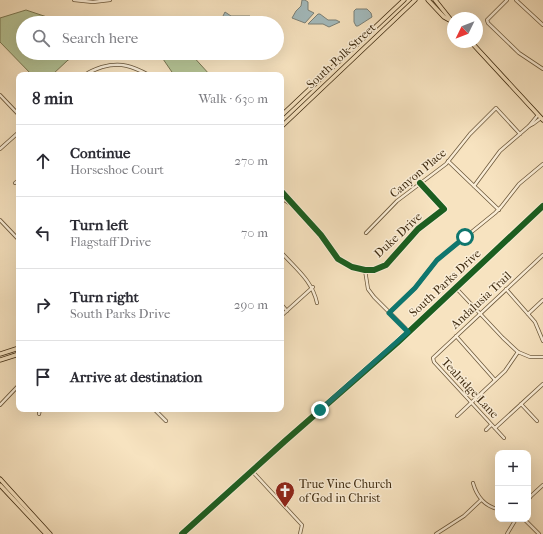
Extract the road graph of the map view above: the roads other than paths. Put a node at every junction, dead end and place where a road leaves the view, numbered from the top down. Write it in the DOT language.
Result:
graph roads {
  1 [pos="74,0"];
  2 [pos="79,0"];
  3 [pos="110,0"];
  4 [pos="404,0"];
  5 [pos="415,0"];
  6 [pos="428,0"];
  7 [pos="436,0"];
  8 [pos="507,0"];
  9 [pos="516,0"];
  10 [pos="543,25"];
  11 [pos="477,48"];
  12 [pos="543,69"];
  13 [pos="90,72"];
  14 [pos="142,72"];
  15 [pos="0,95"];
  16 [pos="16,112"];
  17 [pos="284,113"];
  18 [pos="541,117"];
  19 [pos="284,123"];
  20 [pos="520,134"];
  21 [pos="16,135"];
  22 [pos="0,149"];
  23 [pos="448,161"];
  24 [pos="543,164"];
  25 [pos="420,184"];
  26 [pos="474,186"];
  27 [pos="284,194"];
  28 [pos="284,200"];
  29 [pos="543,206"];
  30 [pos="296,207"];
  31 [pos="499,210"];
  32 [pos="0,220"];
  33 [pos="366,233"];
  34 [pos="16,237"];
  35 [pos="284,255"];
  36 [pos="543,255"];
  37 [pos="365,270"];
  38 [pos="313,288"];
  39 [pos="456,288"];
  40 [pos="506,289"];
  41 [pos="543,300"];
  42 [pos="317,303"];
  43 [pos="284,308"];
  44 [pos="287,311"];
  45 [pos="389,313"];
  46 [pos="284,314"];
  47 [pos="480,314"];
  48 [pos="528,314"];
  49 [pos="408,332"];
  50 [pos="456,336"];
  51 [pos="543,341"];
  52 [pos="16,349"];
  53 [pos="518,352"];
  54 [pos="0,354"];
  55 [pos="16,355"];
  56 [pos="543,357"];
  57 [pos="0,360"];
  58 [pos="432,360"];
  59 [pos="495,380"];
  60 [pos="543,384"];
  61 [pos="16,388"];
  62 [pos="471,403"];
  63 [pos="522,404"];
  64 [pos="0,405"];
  65 [pos="157,412"];
  66 [pos="457,416"];
  67 [pos="166,421"];
  68 [pos="537,421"];
  69 [pos="491,425"];
  70 [pos="495,428"];
  71 [pos="486,430"];
  72 [pos="504,438"];
  73 [pos="252,471"];
  74 [pos="0,479"];
  75 [pos="473,484"];
  76 [pos="0,485"];
  77 [pos="543,485"];
  78 [pos="531,496"];
  79 [pos="481,500"];
  80 [pos="495,508"];
  81 [pos="514,522"];
  82 [pos="527,522"];
  83 [pos="46,534"];
  84 [pos="50,534"];
  85 [pos="182,534"];
  86 [pos="300,534"];
  87 [pos="436,534"];
  88 [pos="507,534"];
  89 [pos="539,534"];
  1 -- 2 [label="street"];
  2 -- 3 [label="street"];
  4 -- 17 [label="main road, South Polk Street"];
  5 -- 19 [label="main road, South Polk Street"];
  6 -- 7 [label="main road"];
  8 -- 12 [label="street"];
  9 -- 10 [label="street"];
  11 -- 18 [label="main road"];
  13 -- 14 [label="street"];
  15 -- 16 [label="street"];
  18 -- 20 [label="street"];
  20 -- 23 [label="street, Canyon Place"];
  20 -- 26 [label="street"];
  21 -- 22 [label="street"];
  23 -- 25 [label="street, Canyon Place"];
  23 -- 26 [label="street"];
  24 -- 31 [label="street"];
  25 -- 33 [label="street, Canyon Place"];
  25 -- 37 [label="street, Duke Drive"];
  26 -- 31 [label="street"];
  27 -- 30 [label="street"];
  28 -- 30 [label="street"];
  29 -- 39 [label="street, South Parks Drive"];
  30 -- 37 [label="street"];
  31 -- 45 [label="street"];
  32 -- 34 [label="street"];
  35 -- 38 [label="street"];
  36 -- 40 [label="street, Andalusia Trail"];
  37 -- 45 [label="street"];
  38 -- 42 [label="street"];
  38 -- 44 [label="street"];
  39 -- 47 [label="street"];
  39 -- 49 [label="street, South Parks Drive"];
  40 -- 47 [label="street, Andalusia Trail"];
  40 -- 48 [label="street"];
  41 -- 48 [label="street"];
  43 -- 44 [label="street"];
  44 -- 46 [label="street"];
  45 -- 49 [label="street"];
  47 -- 50 [label="street, Andalusia Trail"];
  47 -- 53 [label="street"];
  48 -- 51 [label="street"];
  49 -- 73 [label="street, South Parks Drive"];
  50 -- 58 [label="street, Andalusia Trail"];
  50 -- 59 [label="street"];
  52 -- 54 [label="main road"];
  53 -- 56 [label="street"];
  53 -- 59 [label="street"];
  55 -- 57 [label="main road"];
  58 -- 62 [label="street, Tealridge Lane"];
  59 -- 62 [label="street"];
  60 -- 63 [label="street"];
  61 -- 64 [label="street"];
  62 -- 66 [label="street"];
  62 -- 69 [label="street, Tealridge Lane"];
  63 -- 68 [label="street"];
  63 -- 70 [label="street"];
  65 -- 67 [label="street"];
  69 -- 70 [label="street, Tealridge Lane"];
  69 -- 71 [label="street"];
  70 -- 72 [label="street, Tealridge Lane"];
  73 -- 85 [label="street, South Parks Drive"];
  73 -- 86 [label="street"];
  74 -- 84 [label="main road"];
  75 -- 79 [label="street"];
  76 -- 83 [label="main road"];
  77 -- 78 [label="street"];
  79 -- 80 [label="street"];
  79 -- 87 [label="street"];
  81 -- 88 [label="street"];
  82 -- 89 [label="street"];
}
